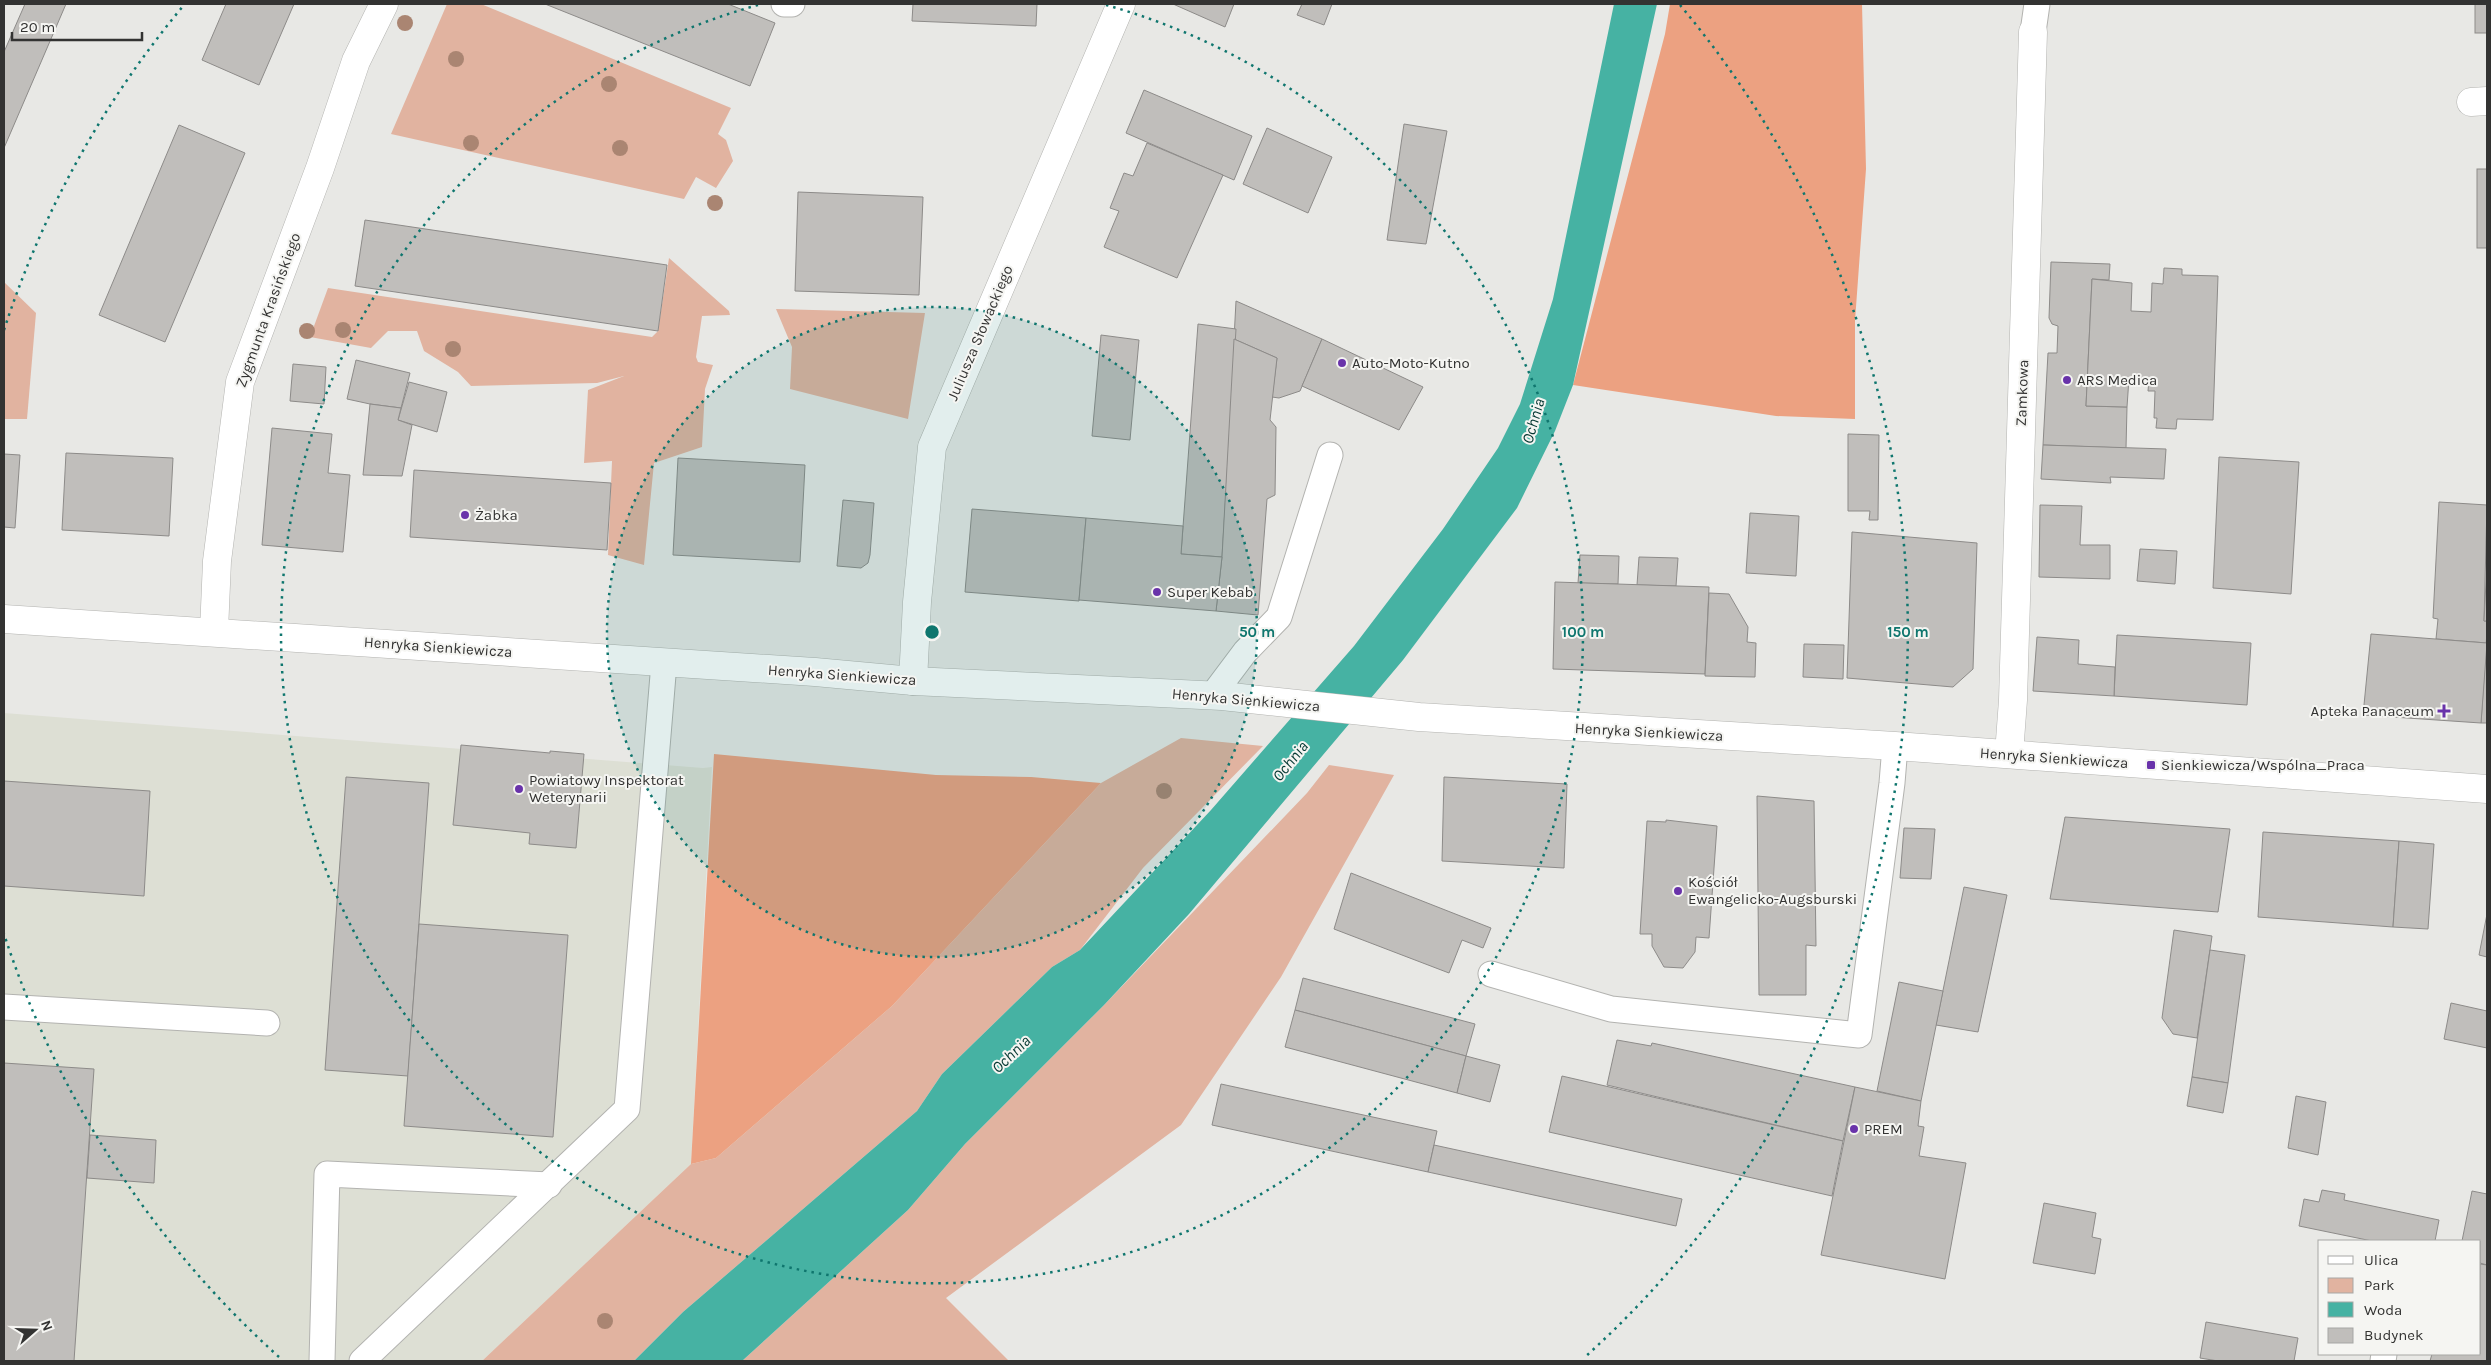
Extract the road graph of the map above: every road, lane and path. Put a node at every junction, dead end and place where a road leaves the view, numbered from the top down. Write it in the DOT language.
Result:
graph roads {
  1 [pos="384,4"];
  2 [pos="784,4"];
  3 [pos="792,4"];
  4 [pos="1122,4"];
  5 [pos="2037,4"];
  6 [pos="2033,32"];
  7 [pos="1330,456"];
  8 [pos="4,619"];
  9 [pos="214,631"];
  10 [pos="664,663"];
  11 [pos="913,681"];
  12 [pos="1222,696"];
  13 [pos="1894,746"];
  14 [pos="2009,754"];
  15 [pos="2487,789"];
  16 [pos="1491,974"];
  17 [pos="4,1007"];
  18 [pos="267,1023"];
  19 [pos="548,1184"];
  20 [pos="322,1361"];
  21 [pos="362,1361"];
  1 -- 9 [label="street, Zygmunta Krasińskiego"];
  2 -- 3 [label="lane"];
  4 -- 11 [label="street, Juliusza Słowackiego"];
  5 -- 6 [label="lane"];
  6 -- 14 [label="street, Zamkowa"];
  7 -- 12 [label="lane"];
  8 -- 9 [label="street, Henryka Sienkiewicza"];
  9 -- 10 [label="street, Henryka Sienkiewicza"];
  10 -- 11 [label="street, Henryka Sienkiewicza"];
  10 -- 19 [label="lane"];
  11 -- 12 [label="street, Henryka Sienkiewicza"];
  12 -- 13 [label="street, Henryka Sienkiewicza"];
  13 -- 14 [label="street, Henryka Sienkiewicza"];
  13 -- 16 [label="lane"];
  14 -- 15 [label="street, Henryka Sienkiewicza"];
  17 -- 18 [label="lane"];
  19 -- 20 [label="lane"];
  19 -- 21 [label="lane"];
}
